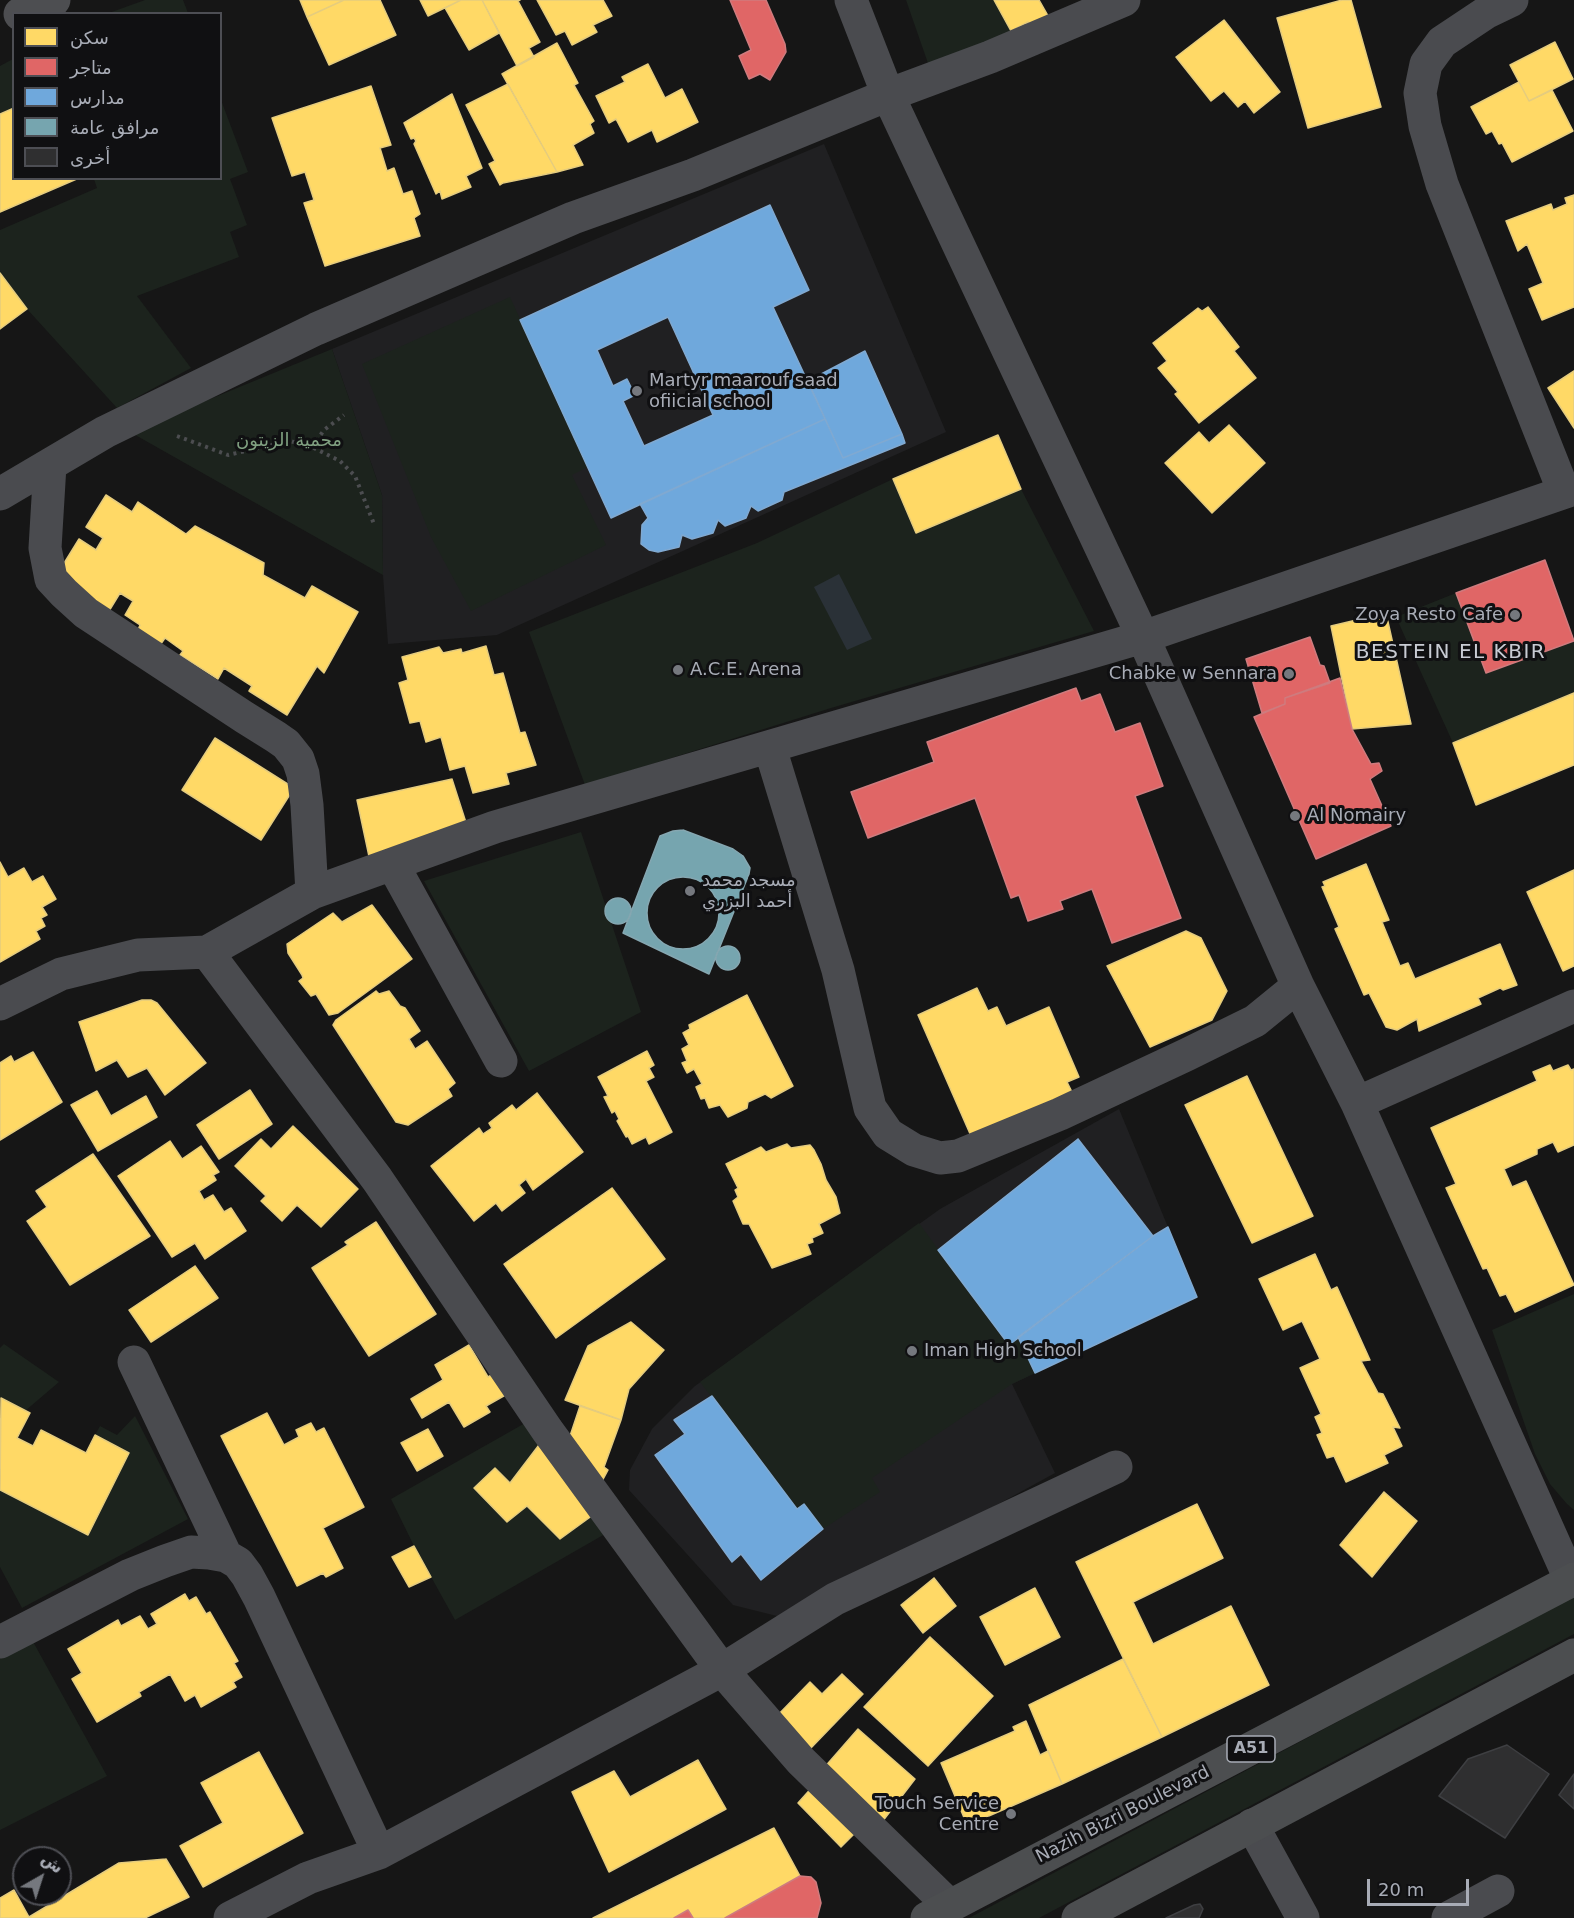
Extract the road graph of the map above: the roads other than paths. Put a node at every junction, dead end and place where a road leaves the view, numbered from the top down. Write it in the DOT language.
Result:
graph roads {
  1 [pos="54,0"];
  2 [pos="851,0"];
  3 [pos="1124,0"];
  4 [pos="1512,0"];
  5 [pos="25,12"];
  6 [pos="888,95"];
  7 [pos="50,465"];
  8 [pos="1569,491"];
  9 [pos="0,494"];
  10 [pos="1143,637"];
  11 [pos="770,748"];
  12 [pos="393,865"];
  13 [pos="312,893"];
  14 [pos="207,952"];
  15 [pos="1298,986"];
  16 [pos="0,1004"];
  17 [pos="1574,1005"];
  18 [pos="501,1062"];
  19 [pos="1357,1103"];
  20 [pos="134,1362"];
  21 [pos="1116,1467"];
  22 [pos="226,1556"];
  23 [pos="1572,1580"];
  24 [pos="0,1642"];
  25 [pos="1574,1655"];
  26 [pos="722,1670"];
  27 [pos="1252,1825"];
  28 [pos="379,1853"];
  29 [pos="1498,1891"];
  30 [pos="938,1912"];
  31 [pos="230,1918"];
  32 [pos="1078,1918"];
  33 [pos="1303,1918"];
  34 [pos="1448,1918"];
  1 -- 5 [label="main road"];
  2 -- 6 [label="street"];
  3 -- 6 [label="street"];
  4 -- 8 [label="street"];
  6 -- 7 [label="street"];
  6 -- 10 [label="street"];
  7 -- 9 [label="street"];
  7 -- 13 [label="street"];
  8 -- 10 [label="street"];
  10 -- 11 [label="street"];
  10 -- 15 [label="street"];
  11 -- 12 [label="street"];
  11 -- 15 [label="street"];
  12 -- 13 [label="street"];
  12 -- 18 [label="street"];
  13 -- 14 [label="street"];
  14 -- 16 [label="street"];
  14 -- 26 [label="street"];
  15 -- 19 [label="street"];
  17 -- 19 [label="street"];
  19 -- 23 [label="street"];
  20 -- 22 [label="street"];
  21 -- 26 [label="street"];
  22 -- 24 [label="street"];
  22 -- 28 [label="street"];
  23 -- 30 [label="highway, Nazih Bizri Boulevard / A51"];
  25 -- 27 [label="highway"];
  26 -- 28 [label="street"];
  26 -- 30 [label="street"];
  27 -- 32 [label="highway"];
  27 -- 33 [label="street"];
  28 -- 31 [label="street"];
  29 -- 34 [label="street"];
}
